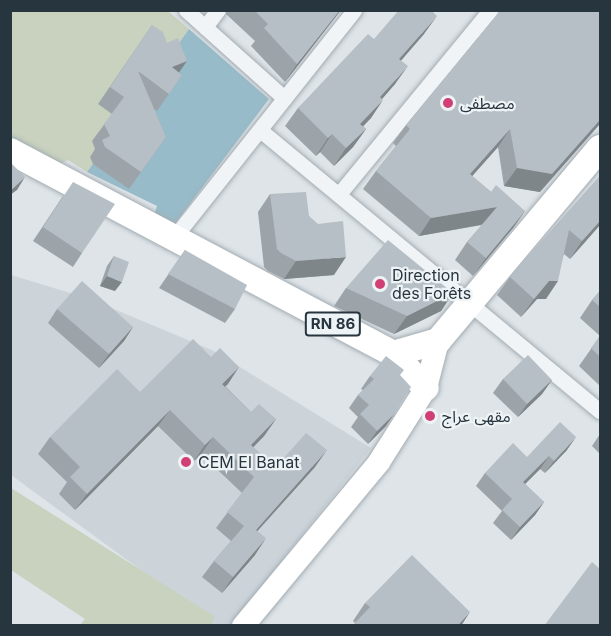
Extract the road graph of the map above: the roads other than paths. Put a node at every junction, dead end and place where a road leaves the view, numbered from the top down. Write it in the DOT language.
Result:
graph roads {
  1 [pos="186,10"];
  2 [pos="218,10"];
  3 [pos="354,10"];
  4 [pos="490,10"];
  5 [pos="205,27"];
  6 [pos="284,98"];
  7 [pos="260,130"];
  8 [pos="600,148"];
  9 [pos="10,151"];
  10 [pos="339,194"];
  11 [pos="172,240"];
  12 [pos="471,305"];
  13 [pos="438,341"];
  14 [pos="393,354"];
  15 [pos="426,388"];
  16 [pos="600,411"];
  17 [pos="243,626"];
  1 -- 5 [label="street"];
  2 -- 5 [label="street"];
  3 -- 6 [label="street"];
  4 -- 10 [label="street"];
  5 -- 6 [label="street"];
  6 -- 7 [label="street"];
  7 -- 10 [label="street"];
  7 -- 11 [label="street"];
  8 -- 12 [label="main road"];
  9 -- 11 [label="main road, RN 86"];
  10 -- 12 [label="street"];
  11 -- 14 [label="main road, RN 86"];
  12 -- 13 [label="main road"];
  12 -- 16 [label="street"];
  13 -- 14 [label="main road"];
  13 -- 15 [label="street"];
  14 -- 15 [label="main road"];
  15 -- 17 [label="street"];
}
